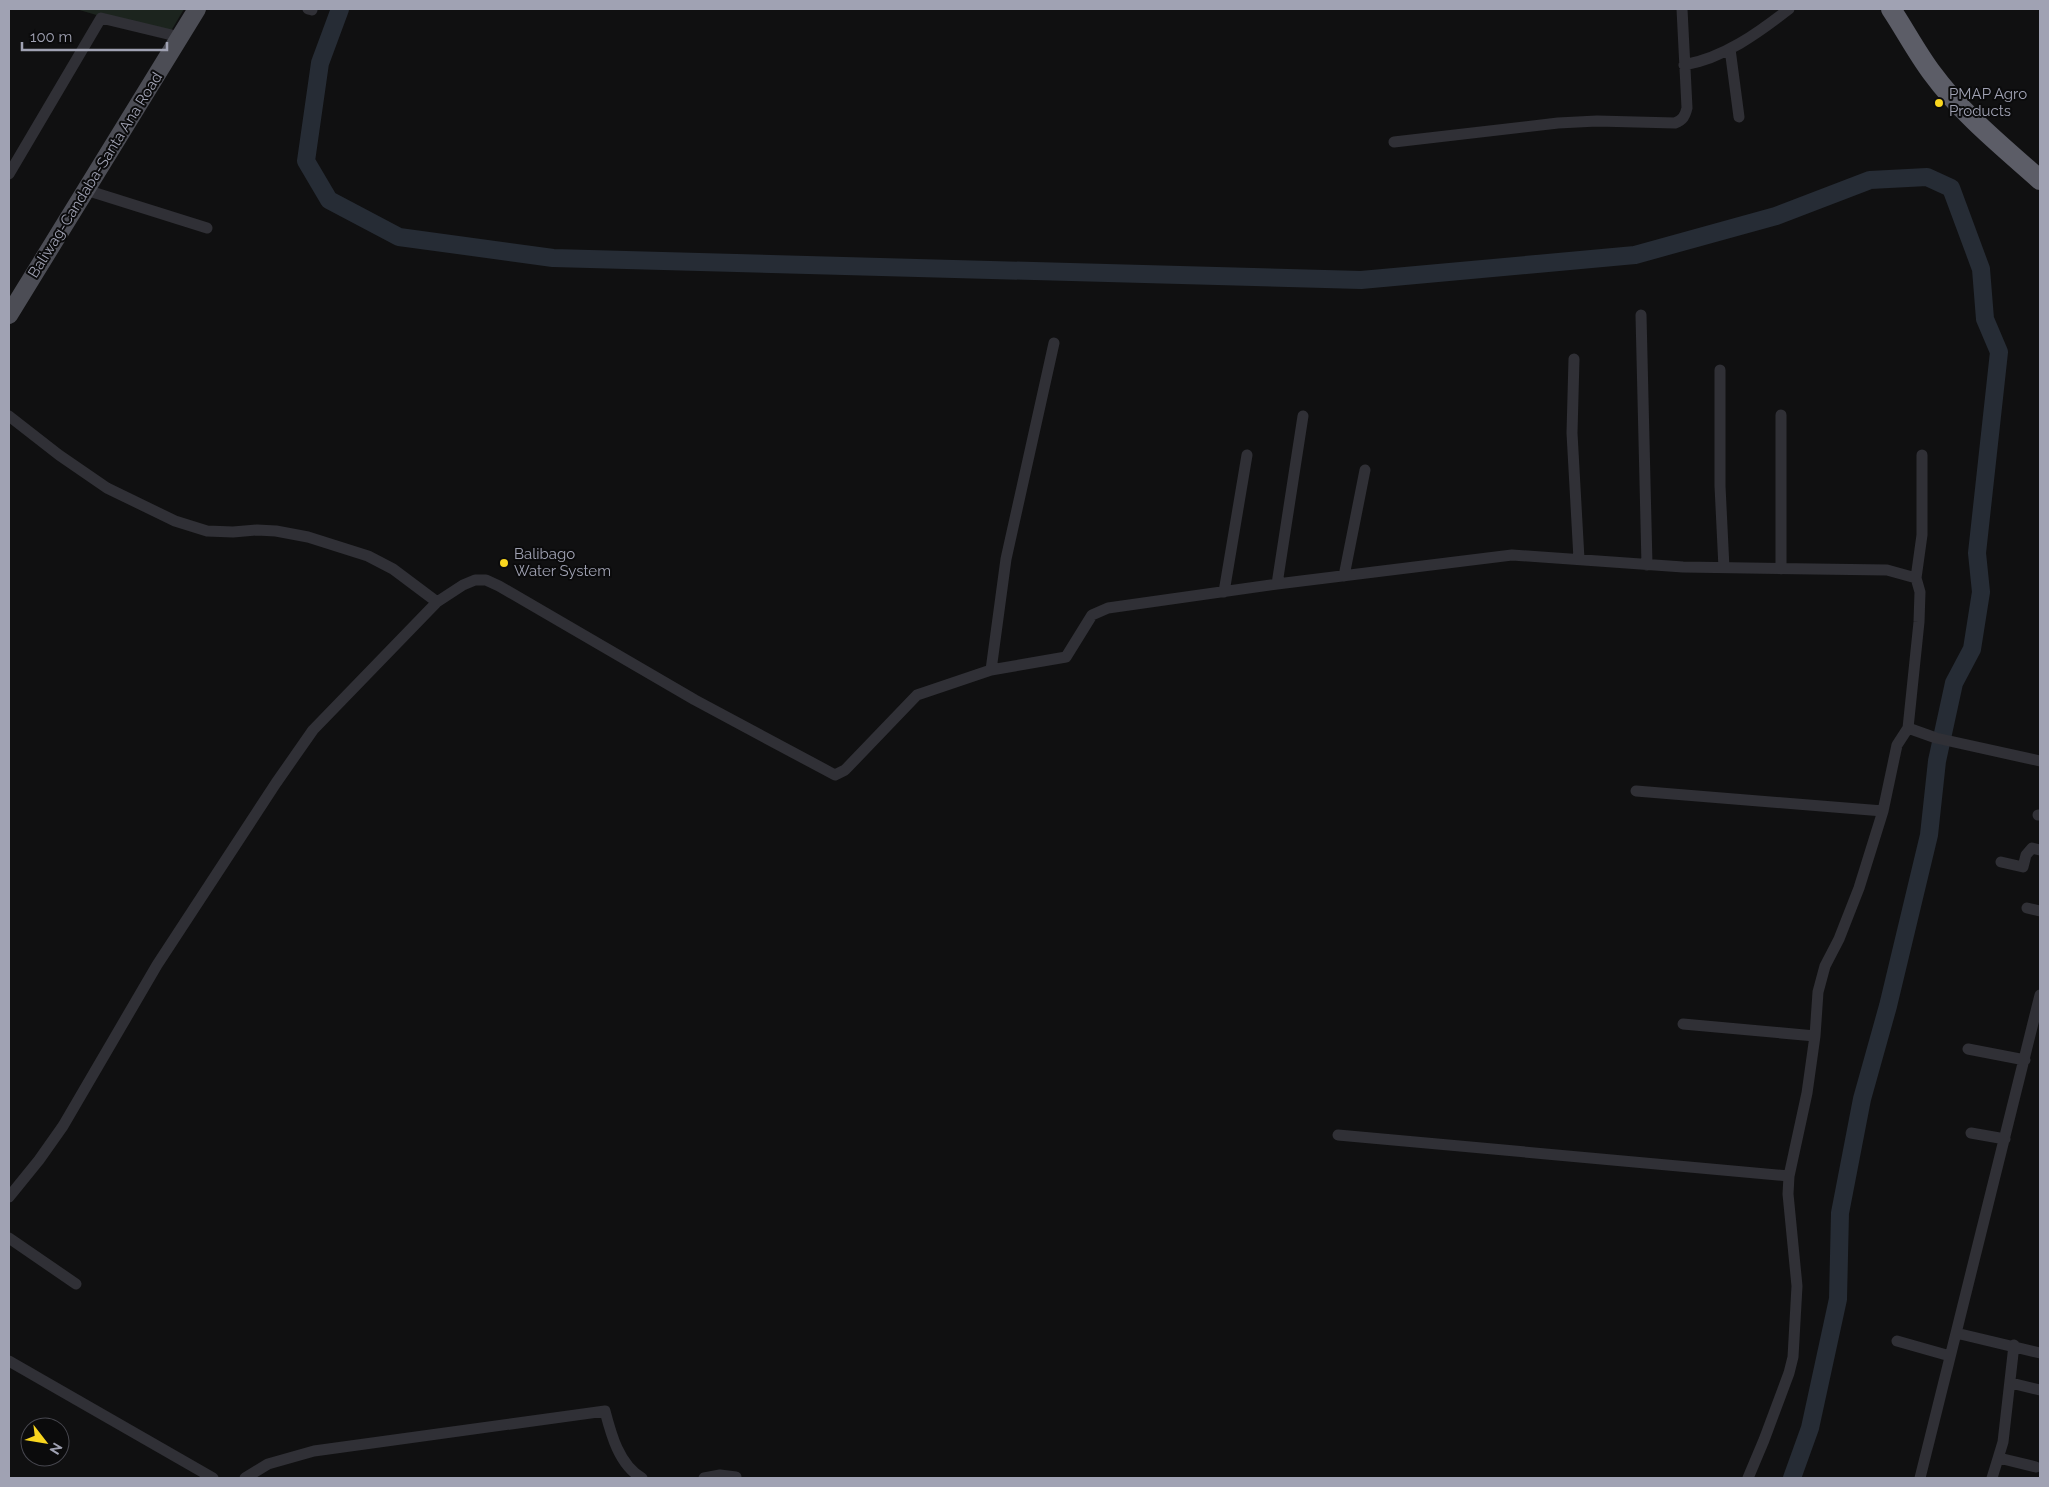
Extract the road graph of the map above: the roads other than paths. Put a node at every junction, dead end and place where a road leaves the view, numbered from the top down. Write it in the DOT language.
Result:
graph roads {
  1 [pos="197,9"];
  2 [pos="1682,9"];
  3 [pos="1789,9"];
  4 [pos="1891,9"];
  5 [pos="180,37"];
  6 [pos="1730,49"];
  7 [pos="1684,65"];
  8 [pos="1739,117"];
  9 [pos="1394,142"];
  10 [pos="9,174"];
  11 [pos="2040,180"];
  12 [pos="86,190"];
  13 [pos="207,228"];
  14 [pos="9,315"];
  15 [pos="1641,315"];
  16 [pos="1054,343"];
  17 [pos="1574,359"];
  18 [pos="1720,370"];
  19 [pos="1781,415"];
  20 [pos="9,416"];
  21 [pos="1303,416"];
  22 [pos="1247,455"];
  23 [pos="1922,455"];
  24 [pos="1365,470"];
  25 [pos="1579,559"];
  26 [pos="1647,565"];
  27 [pos="1724,568"];
  28 [pos="1781,569"];
  29 [pos="1344,576"];
  30 [pos="1916,578"];
  31 [pos="1277,584"];
  32 [pos="1224,592"];
  33 [pos="437,602"];
  34 [pos="991,670"];
  35 [pos="1908,728"];
  36 [pos="2040,761"];
  37 [pos="1636,791"];
  38 [pos="1882,811"];
  39 [pos="2040,850"];
  40 [pos="2001,862"];
  41 [pos="2027,908"];
  42 [pos="2040,911"];
  43 [pos="2040,995"];
  44 [pos="1684,1024"];
  45 [pos="1815,1036"];
  46 [pos="1968,1049"];
  47 [pos="2024,1060"];
  48 [pos="1971,1134"];
  49 [pos="1338,1135"];
  50 [pos="2005,1139"];
  51 [pos="1789,1176"];
  52 [pos="9,1197"];
  53 [pos="9,1238"];
  54 [pos="76,1284"];
  55 [pos="1956,1333"];
  56 [pos="1897,1341"];
  57 [pos="2014,1345"];
  58 [pos="2040,1352"];
  59 [pos="1950,1356"];
  60 [pos="9,1360"];
  61 [pos="2011,1383"];
  62 [pos="2040,1390"];
  63 [pos="1999,1458"];
  64 [pos="2036,1466"];
  65 [pos="736,1477"];
  66 [pos="213,1478"];
  67 [pos="245,1478"];
  68 [pos="642,1478"];
  69 [pos="704,1478"];
  70 [pos="1748,1478"];
  71 [pos="1920,1478"];
  72 [pos="1992,1478"];
  1 -- 5 [label="main road, Baliwag-Candaba-Santa Ana Road"];
  2 -- 7 [label="street"];
  3 -- 6 [label="street"];
  4 -- 11 [label="highway"];
  5 -- 10 [label="street"];
  5 -- 12 [label="main road, Baliwag-Candaba-Santa Ana Road"];
  6 -- 7 [label="street"];
  6 -- 8 [label="street"];
  7 -- 9 [label="street"];
  12 -- 13 [label="street"];
  12 -- 14 [label="main road, Baliwag-Candaba-Santa Ana Road"];
  15 -- 26 [label="street"];
  16 -- 34 [label="street"];
  17 -- 25 [label="street"];
  18 -- 27 [label="street"];
  19 -- 28 [label="street"];
  20 -- 33 [label="street"];
  21 -- 31 [label="street"];
  22 -- 32 [label="street"];
  23 -- 30 [label="street"];
  24 -- 29 [label="street"];
  25 -- 26 [label="street"];
  25 -- 29 [label="street"];
  26 -- 27 [label="street"];
  27 -- 28 [label="street"];
  28 -- 30 [label="street"];
  29 -- 31 [label="street"];
  30 -- 35 [label="street"];
  31 -- 32 [label="street"];
  32 -- 34 [label="street"];
  33 -- 34 [label="street"];
  33 -- 52 [label="street"];
  35 -- 36 [label="street"];
  35 -- 38 [label="street"];
  37 -- 38 [label="street"];
  38 -- 45 [label="street"];
  39 -- 40 [label="street"];
  41 -- 42 [label="street"];
  43 -- 47 [label="street"];
  44 -- 45 [label="street"];
  45 -- 51 [label="street"];
  46 -- 47 [label="street"];
  47 -- 50 [label="street"];
  48 -- 50 [label="street"];
  49 -- 51 [label="street"];
  50 -- 55 [label="street"];
  51 -- 70 [label="street"];
  53 -- 54 [label="street"];
  55 -- 57 [label="street"];
  55 -- 59 [label="street"];
  56 -- 59 [label="street"];
  57 -- 58 [label="street"];
  57 -- 61 [label="street"];
  59 -- 71 [label="street"];
  60 -- 66 [label="street"];
  61 -- 62 [label="street"];
  61 -- 63 [label="street"];
  63 -- 64 [label="street"];
  63 -- 72 [label="street"];
  65 -- 69 [label="street"];
  67 -- 68 [label="street"];
}
